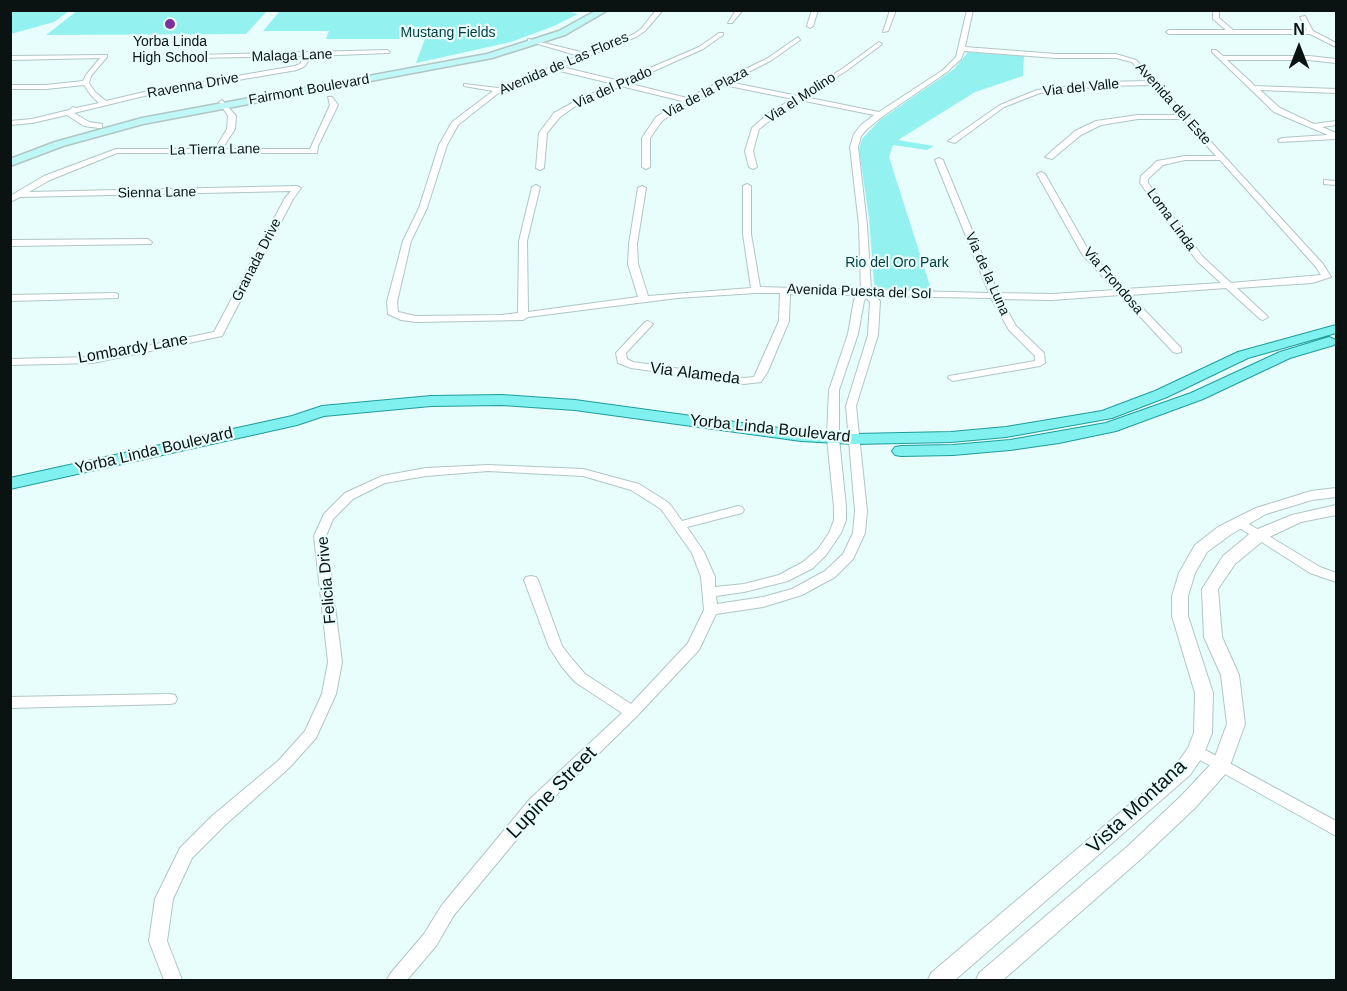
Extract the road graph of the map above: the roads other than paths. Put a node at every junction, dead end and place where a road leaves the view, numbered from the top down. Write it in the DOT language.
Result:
graph roads {
  1 [pos="660,10"];
  2 [pos="740,10"];
  3 [pos="815,10"];
  4 [pos="893,10"];
  5 [pos="970,10"];
  6 [pos="596,12"];
  7 [pos="1216,12"];
  8 [pos="1303,17"];
  9 [pos="730,22"];
  10 [pos="810,26"];
  11 [pos="885,31"];
  12 [pos="1169,32"];
  13 [pos="1232,32"];
  14 [pos="1311,32"];
  15 [pos="721,34"];
  16 [pos="798,39"];
  17 [pos="534,41"];
  18 [pos="879,44"];
  19 [pos="1336,45"];
  20 [pos="962,49"];
  21 [pos="1214,51"];
  22 [pos="387,52"];
  23 [pos="308,55"];
  24 [pos="583,55"];
  25 [pos="196,57"];
  26 [pos="10,58"];
  27 [pos="1221,58"];
  28 [pos="1336,61"];
  29 [pos="553,67"];
  30 [pos="86,83"];
  31 [pos="620,83"];
  32 [pos="725,83"];
  33 [pos="1152,83"];
  34 [pos="466,85"];
  35 [pos="10,87"];
  36 [pos="1254,88"];
  37 [pos="499,90"];
  38 [pos="1336,91"];
  39 [pos="330,98"];
  40 [pos="799,99"];
  41 [pos="688,100"];
  42 [pos="103,102"];
  43 [pos="223,104"];
  44 [pos="73,109"];
  45 [pos="877,116"];
  46 [pos="1184,117"];
  47 [pos="10,123"];
  48 [pos="1336,123"];
  49 [pos="1312,126"];
  50 [pos="102,128"];
  51 [pos="1336,137"];
  52 [pos="1282,140"];
  53 [pos="952,141"];
  54 [pos="217,150"];
  55 [pos="10,156"];
  56 [pos="1049,157"];
  57 [pos="1222,158"];
  58 [pos="939,160"];
  59 [pos="10,163"];
  60 [pos="646,167"];
  61 [pos="753,167"];
  62 [pos="540,168"];
  63 [pos="1041,174"];
  64 [pos="1327,182"];
  65 [pos="1336,183"];
  66 [pos="747,186"];
  67 [pos="297,188"];
  68 [pos="536,188"];
  69 [pos="642,188"];
  70 [pos="14,198"];
  71 [pos="148,242"];
  72 [pos="10,243"];
  73 [pos="1326,277"];
  74 [pos="1227,285"];
  75 [pos="756,290"];
  76 [pos="785,290"];
  77 [pos="866,292"];
  78 [pos="1122,294"];
  79 [pos="115,296"];
  80 [pos="995,297"];
  81 [pos="10,298"];
  82 [pos="644,300"];
  83 [pos="393,314"];
  84 [pos="523,317"];
  85 [pos="1263,317"];
  86 [pos="648,324"];
  87 [pos="1336,329"];
  88 [pos="218,334"];
  89 [pos="1336,340"];
  90 [pos="1177,350"];
  91 [pos="10,362"];
  92 [pos="953,378"];
  93 [pos="833,443"];
  94 [pos="854,444"];
  95 [pos="10,484"];
  96 [pos="1336,493"];
  97 [pos="738,510"];
  98 [pos="1336,510"];
  99 [pos="1239,522"];
  100 [pos="681,525"];
  101 [pos="1259,535"];
  102 [pos="1336,578"];
  103 [pos="531,580"];
  104 [pos="710,591"];
  105 [pos="711,610"];
  106 [pos="170,699"];
  107 [pos="10,703"];
  108 [pos="632,712"];
  109 [pos="1196,751"];
  110 [pos="1221,766"];
  111 [pos="1336,829"];
  112 [pos="173,981"];
  113 [pos="396,981"];
  114 [pos="939,981"];
  115 [pos="987,981"];
  1 -- 24 [label="street, Avenida de Las Flores"];
  2 -- 9 [label="street"];
  3 -- 10 [label="street"];
  4 -- 11 [label="street"];
  5 -- 20 [label="street"];
  6 -- 17 [label="main road, Fairmont Boulevard"];
  7 -- 13 [label="street"];
  8 -- 14 [label="street"];
  12 -- 13 [label="street"];
  13 -- 14 [label="street"];
  14 -- 19 [label="street"];
  15 -- 31 [label="street, Via del Prado"];
  16 -- 32 [label="street, Via de la Plaza"];
  17 -- 24 [label="street"];
  17 -- 43 [label="main road, Fairmont Boulevard"];
  18 -- 40 [label="street, Via el Molino"];
  20 -- 33 [label="street, Avenida del Este"];
  20 -- 45 [label="street"];
  21 -- 27 [label="street"];
  22 -- 23 [label="street, Malaga Lane"];
  23 -- 25 [label="street, Malaga Lane"];
  23 -- 42 [label="street, Ravenna Drive"];
  24 -- 29 [label="street, Avenida de Las Flores"];
  26 -- 30 [label="street"];
  27 -- 28 [label="street"];
  27 -- 36 [label="street"];
  29 -- 31 [label="street"];
  29 -- 37 [label="street, Avenida de Las Flores"];
  30 -- 35 [label="street"];
  30 -- 42 [label="street"];
  31 -- 41 [label="street"];
  31 -- 62 [label="street, Via del Prado"];
  32 -- 40 [label="street"];
  32 -- 41 [label="street, Via de la Plaza"];
  33 -- 46 [label="street, Avenida del Este"];
  33 -- 53 [label="street, Via del Valle"];
  34 -- 37 [label="street"];
  36 -- 38 [label="street"];
  36 -- 49 [label="street"];
  37 -- 83 [label="street, Avenida de Las Flores"];
  39 -- 54 [label="street, La Tierra Lane"];
  40 -- 45 [label="street"];
  40 -- 61 [label="street, Via el Molino"];
  41 -- 60 [label="street, Via de la Plaza"];
  42 -- 44 [label="street, Ravenna Drive"];
  43 -- 50 [label="main road, Fairmont Boulevard"];
  43 -- 54 [label="street"];
  44 -- 47 [label="street, Ravenna Drive"];
  44 -- 50 [label="street"];
  45 -- 77 [label="street"];
  46 -- 56 [label="street"];
  46 -- 57 [label="street, Avenida del Este"];
  48 -- 49 [label="street"];
  49 -- 51 [label="street"];
  50 -- 55 [label="main road, Fairmont Boulevard"];
  50 -- 59 [label="main road, Fairmont Boulevard"];
  51 -- 52 [label="street"];
  54 -- 70 [label="street, La Tierra Lane"];
  57 -- 73 [label="street, Avenida del Este"];
  57 -- 74 [label="street, Loma Linda"];
  58 -- 80 [label="street, Via de la Luna"];
  63 -- 78 [label="street, Via Frondosa"];
  64 -- 65 [label="street"];
  66 -- 75 [label="street"];
  67 -- 70 [label="street, Sienna Lane"];
  67 -- 88 [label="street, Granada Drive"];
  68 -- 84 [label="street"];
  69 -- 82 [label="street"];
  71 -- 72 [label="street"];
  73 -- 74 [label="street, Avenida Puesta del Sol"];
  74 -- 78 [label="street, Avenida Puesta del Sol"];
  74 -- 85 [label="street, Loma Linda"];
  75 -- 76 [label="street, Avenida Puesta del Sol"];
  75 -- 82 [label="street, Avenida Puesta del Sol"];
  76 -- 77 [label="street, Avenida Puesta del Sol"];
  76 -- 86 [label="street, Via Alameda"];
  77 -- 80 [label="street, Avenida Puesta del Sol"];
  77 -- 93 [label="street"];
  77 -- 94 [label="street"];
  78 -- 80 [label="street, Avenida Puesta del Sol"];
  78 -- 90 [label="street, Via Frondosa"];
  79 -- 81 [label="street"];
  80 -- 92 [label="street, Via de la Luna"];
  82 -- 84 [label="street, Avenida Puesta del Sol"];
  83 -- 84 [label="street, Avenida Puesta del Sol"];
  87 -- 94 [label="main road, Yorba Linda Boulevard"];
  88 -- 91 [label="street, Lombardy Lane"];
  89 -- 94 [label="main road, Yorba Linda Boulevard"];
  93 -- 94 [label="main road, Yorba Linda Boulevard"];
  93 -- 95 [label="main road, Yorba Linda Boulevard"];
  93 -- 104 [label="street"];
  94 -- 105 [label="street"];
  96 -- 99 [label="street, Vista Montana"];
  97 -- 100 [label="street"];
  98 -- 101 [label="street, Vista Montana"];
  99 -- 101 [label="street"];
  99 -- 109 [label="street, Vista Montana"];
  100 -- 104 [label="street, Felicia Drive"];
  100 -- 112 [label="street, Felicia Drive"];
  101 -- 102 [label="street"];
  101 -- 110 [label="street, Vista Montana"];
  103 -- 108 [label="street"];
  104 -- 105 [label="street, Felicia Drive"];
  105 -- 108 [label="street, Lupine Street"];
  106 -- 107 [label="street"];
  108 -- 113 [label="street, Lupine Street"];
  109 -- 110 [label="street"];
  109 -- 114 [label="street, Vista Montana"];
  110 -- 111 [label="street"];
  110 -- 115 [label="street, Vista Montana"];
}
